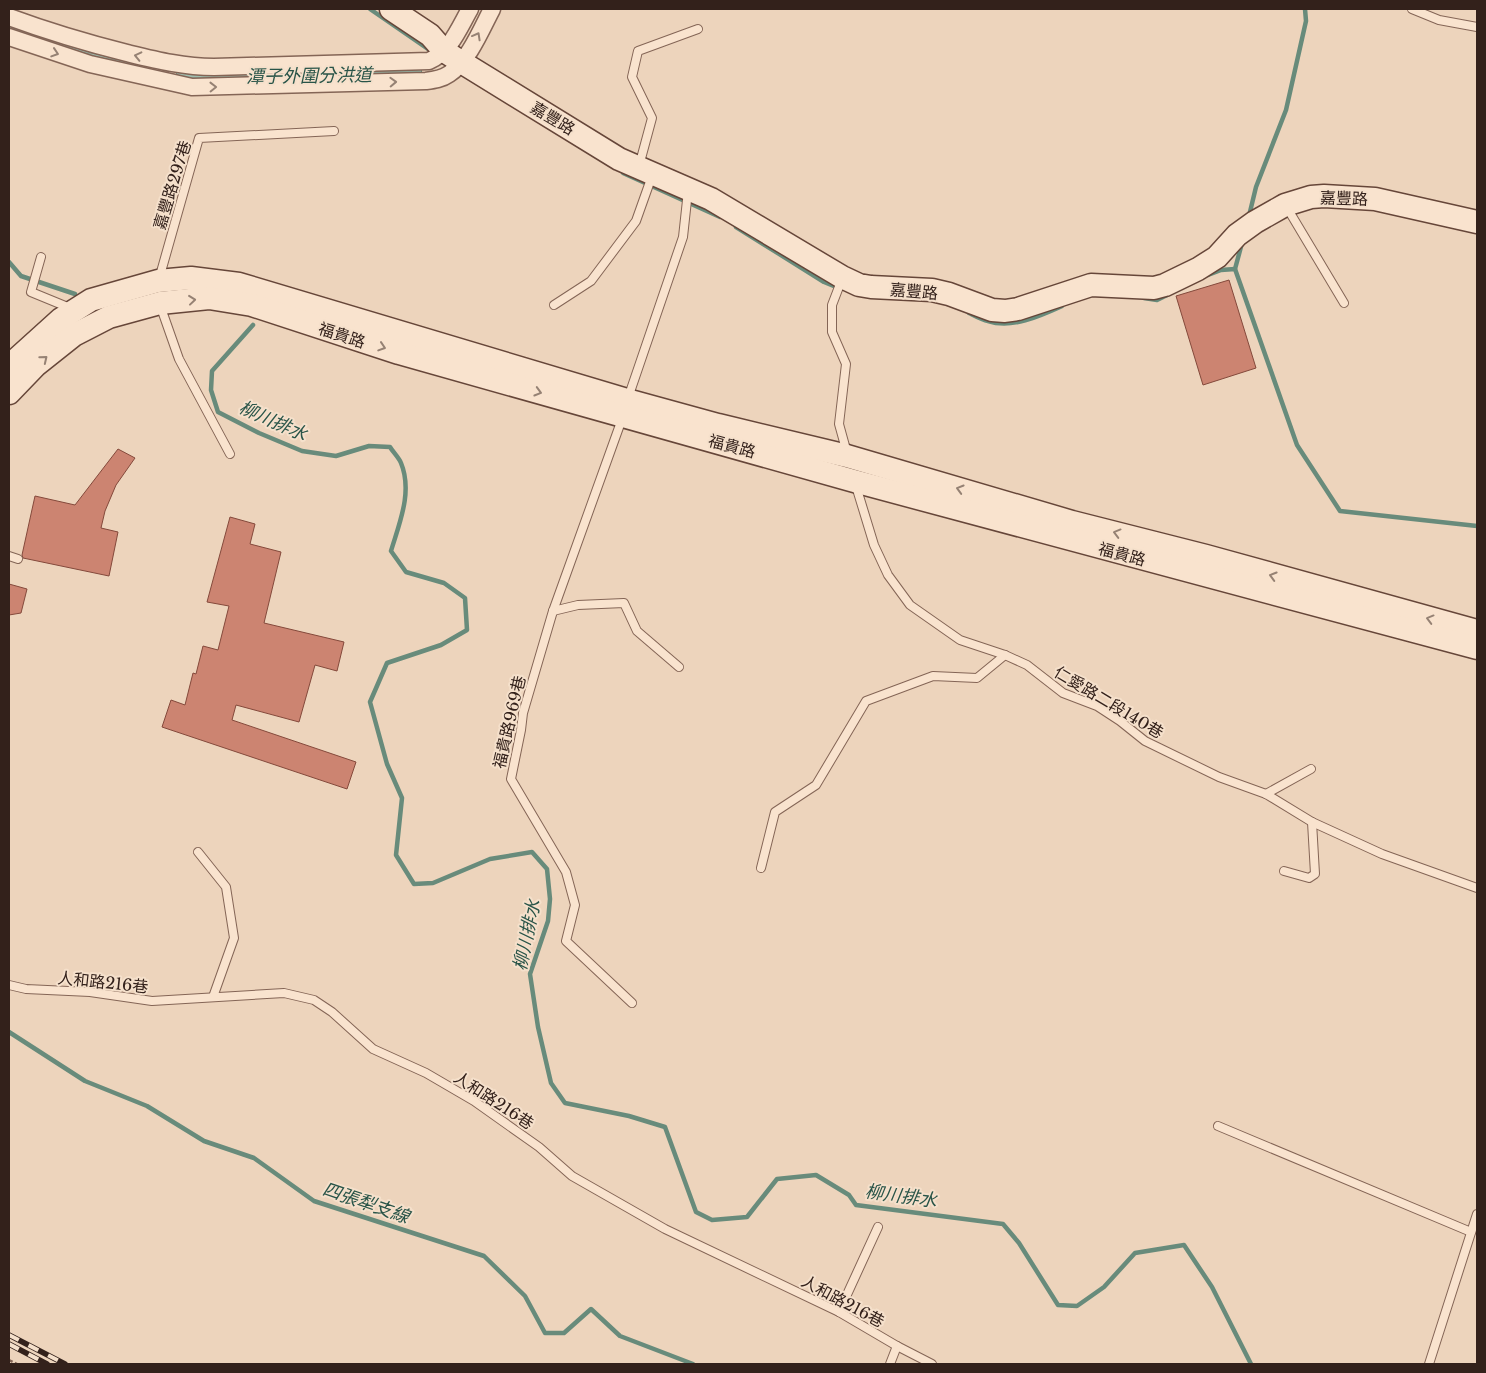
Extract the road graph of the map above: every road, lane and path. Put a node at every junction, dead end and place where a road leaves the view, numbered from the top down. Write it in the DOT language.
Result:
graph roads {
  1 [pos="391,9"];
  2 [pos="470,9"];
  3 [pos="492,9"];
  4 [pos="1412,9"];
  5 [pos="9,17"];
  6 [pos="1477,27"];
  7 [pos="698,29"];
  8 [pos="9,37"];
  9 [pos="453,57"];
  10 [pos="159,61"];
  11 [pos="153,79"];
  12 [pos="334,131"];
  13 [pos="646,171"];
  14 [pos="688,190"];
  15 [pos="1285,205"];
  16 [pos="1477,222"];
  17 [pos="41,256"];
  18 [pos="842,277"];
  19 [pos="159,292"];
  20 [pos="1344,303"];
  21 [pos="554,305"];
  22 [pos="74,310"];
  23 [pos="9,366"];
  24 [pos="9,393"];
  25 [pos="625,408"];
  26 [pos="230,454"];
  27 [pos="851,469"];
  28 [pos="9,556"];
  29 [pos="18,559"];
  30 [pos="554,611"];
  31 [pos="1477,631"];
  32 [pos="1477,648"];
  33 [pos="1005,655"];
  34 [pos="678,667"];
  35 [pos="1311,769"];
  36 [pos="1266,794"];
  37 [pos="1312,822"];
  38 [pos="198,852"];
  39 [pos="761,868"];
  40 [pos="1284,871"];
  41 [pos="1477,888"];
  42 [pos="9,985"];
  43 [pos="213,998"];
  44 [pos="632,1003"];
  45 [pos="1218,1126"];
  46 [pos="1477,1214"];
  47 [pos="878,1226"];
  48 [pos="1471,1232"];
  49 [pos="839,1312"];
  50 [pos="897,1346"];
  51 [pos="9,1360"];
  52 [pos="17,1364"];
  53 [pos="890,1364"];
  54 [pos="932,1364"];
  55 [pos="1429,1364"];
  1 -- 9 [label="street, 嘉豐路"];
  2 -- 9 [label="street"];
  9 -- 3 [label="street, one-way"];
  4 -- 6 [label="lane"];
  10 -- 5 [label="street, one-way"];
  7 -- 13 [label="lane"];
  8 -- 11 [label="street, one-way"];
  9 -- 10 [label="street"];
  11 -- 9 [label="street, one-way"];
  9 -- 13 [label="street, 嘉豐路"];
  10 -- 11 [label="street"];
  12 -- 19 [label="lane, 嘉豐路297巷"];
  13 -- 14 [label="street, 嘉豐路"];
  13 -- 21 [label="lane"];
  14 -- 18 [label="street, 嘉豐路"];
  14 -- 25 [label="lane, 福貴路969巷"];
  15 -- 16 [label="street, 嘉豐路"];
  15 -- 18 [label="street, 嘉豐路"];
  15 -- 20 [label="lane"];
  17 -- 22 [label="lane"];
  18 -- 27 [label="lane, 仁愛路二段140巷"];
  19 -- 22 [label="street, 福貴路"];
  24 -- 19 [label="street, 福貴路, one-way"];
  19 -- 25 [label="street, 福貴路"];
  19 -- 26 [label="lane"];
  22 -- 23 [label="street, 福貴路"];
  25 -- 27 [label="street, 福貴路"];
  25 -- 30 [label="lane, 福貴路969巷"];
  31 -- 27 [label="street, 福貴路, one-way"];
  27 -- 32 [label="street, 福貴路"];
  27 -- 33 [label="lane, 仁愛路二段140巷"];
  28 -- 29 [label="lane"];
  30 -- 34 [label="lane"];
  30 -- 44 [label="lane, 福貴路969巷"];
  33 -- 36 [label="lane, 仁愛路二段140巷"];
  33 -- 39 [label="lane"];
  35 -- 36 [label="lane"];
  36 -- 37 [label="lane, 仁愛路二段140巷"];
  37 -- 40 [label="lane"];
  37 -- 41 [label="lane, 仁愛路二段140巷"];
  38 -- 43 [label="lane"];
  42 -- 43 [label="lane, 人和路216巷"];
  43 -- 49 [label="lane, 人和路216巷"];
  45 -- 48 [label="lane"];
  46 -- 48 [label="lane"];
  47 -- 49 [label="lane"];
  48 -- 55 [label="lane"];
  49 -- 50 [label="lane, 人和路216巷"];
  50 -- 53 [label="lane"];
  50 -- 54 [label="lane, 人和路216巷"];
  51 -- 52 [label="path"];
}
